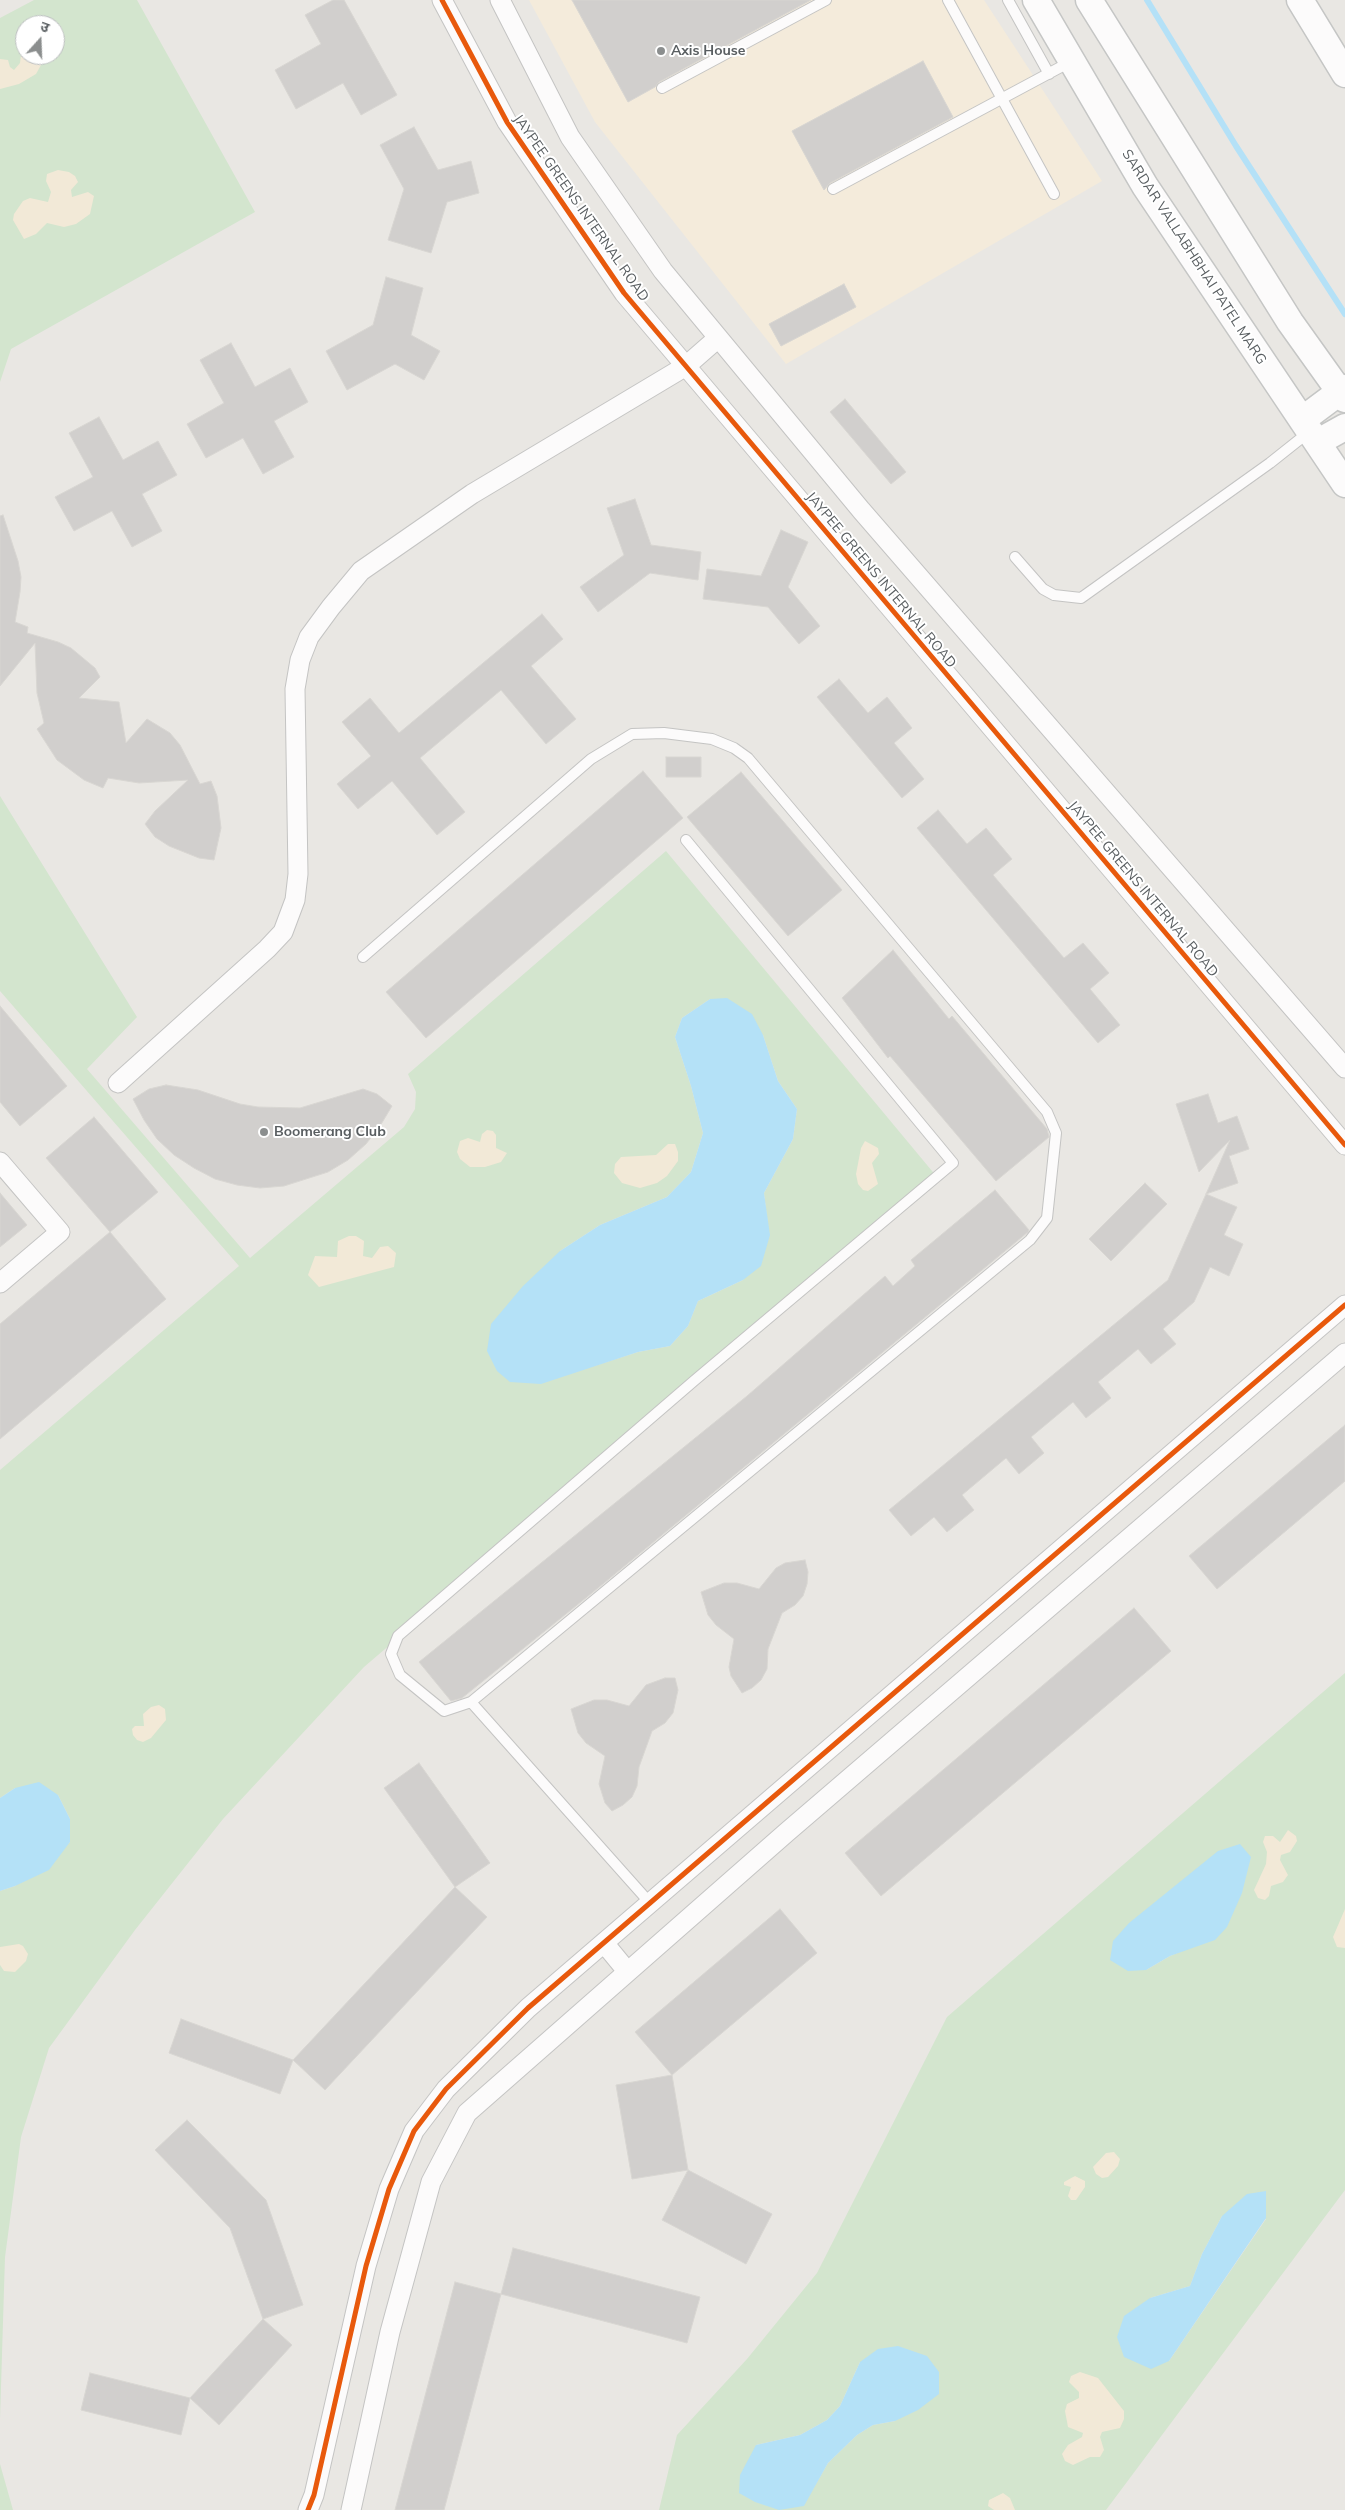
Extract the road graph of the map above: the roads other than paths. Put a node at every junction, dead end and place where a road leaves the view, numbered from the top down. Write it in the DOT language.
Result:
graph roads {
  1 [pos="442,0"];
  2 [pos="500,0"];
  3 [pos="826,0"];
  4 [pos="948,0"];
  5 [pos="1008,0"];
  6 [pos="1036,0"];
  7 [pos="1089,0"];
  8 [pos="1300,0"];
  9 [pos="1072,61"];
  10 [pos="1049,74"];
  11 [pos="1345,74"];
  12 [pos="662,88"];
  13 [pos="1002,100"];
  14 [pos="833,188"];
  15 [pos="1054,194"];
  16 [pos="718,338"];
  17 [pos="686,366"];
  18 [pos="1343,393"];
  19 [pos="1345,427"];
  20 [pos="1310,431"];
  21 [pos="1345,484"];
  22 [pos="1015,557"];
  23 [pos="686,840"];
  24 [pos="363,957"];
  25 [pos="1345,1068"];
  26 [pos="118,1083"];
  27 [pos="1345,1145"];
  28 [pos="0,1162"];
  29 [pos="0,1284"];
  30 [pos="1345,1305"];
  31 [pos="1345,1353"];
  32 [pos="471,1702"];
  33 [pos="650,1903"];
  34 [pos="604,1943"];
  35 [pos="627,1971"];
  36 [pos="308,2510"];
  37 [pos="351,2510"];
  1 -- 17 [label="street, JAYPEE GREENS INTERNAL ROAD"];
  2 -- 16 [label="street"];
  3 -- 12 [label="lane"];
  4 -- 13 [label="lane"];
  5 -- 10 [label="lane"];
  6 -- 9 [label="street, SARDAR VALLABHBHAI PATEL MARG"];
  7 -- 18 [label="street"];
  8 -- 11 [label="street"];
  9 -- 10 [label="lane"];
  9 -- 20 [label="street, SARDAR VALLABHBHAI PATEL MARG"];
  10 -- 13 [label="lane"];
  13 -- 14 [label="lane"];
  13 -- 15 [label="lane"];
  16 -- 17 [label="street"];
  16 -- 25 [label="street"];
  17 -- 26 [label="street"];
  17 -- 27 [label="street, JAYPEE GREENS INTERNAL ROAD"];
  18 -- 20 [label="street"];
  19 -- 20 [label="street"];
  20 -- 21 [label="street, SARDAR VALLABHBHAI PATEL MARG"];
  20 -- 22 [label="lane"];
  23 -- 32 [label="lane"];
  24 -- 32 [label="lane"];
  28 -- 29 [label="street"];
  30 -- 33 [label="street"];
  31 -- 35 [label="street"];
  32 -- 33 [label="lane"];
  33 -- 34 [label="street"];
  34 -- 35 [label="street"];
  34 -- 36 [label="street"];
  35 -- 37 [label="street"];
}
